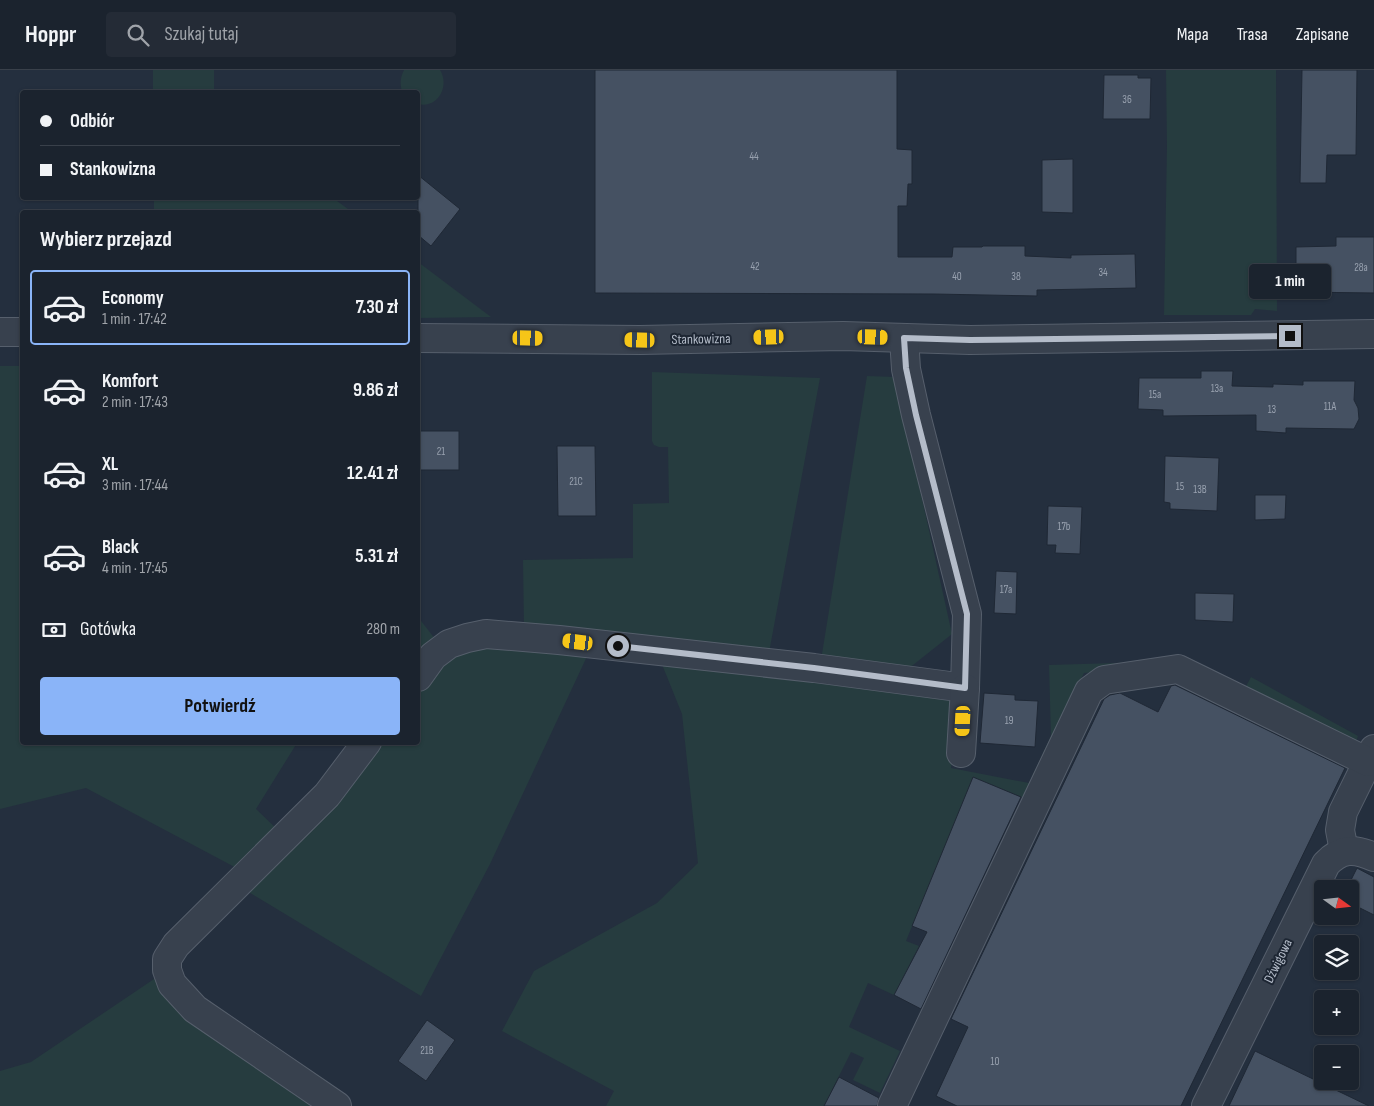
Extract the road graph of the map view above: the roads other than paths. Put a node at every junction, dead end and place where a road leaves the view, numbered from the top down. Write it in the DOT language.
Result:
graph roads {
  1 [pos="0,332"];
  2 [pos="20,332"];
  3 [pos="1374,334"];
  4 [pos="420,338"];
  5 [pos="904,338"];
  6 [pos="420,673"];
  7 [pos="965,688"];
  8 [pos="365,745"];
  9 [pos="961,753"];
  10 [pos="1371,755"];
  11 [pos="1344,850"];
  12 [pos="1374,858"];
  13 [pos="337,1106"];
  14 [pos="892,1106"];
  15 [pos="1206,1106"];
  1 -- 2 [label="street"];
  3 -- 5 [label="street, Stankowizna"];
  4 -- 5 [label="street, Stankowizna"];
  5 -- 7 [label="street"];
  6 -- 7 [label="street"];
  7 -- 9 [label="street"];
  8 -- 13 [label="street"];
  10 -- 11 [label="street"];
  10 -- 14 [label="street"];
  11 -- 12 [label="street"];
  11 -- 15 [label="street, Dźwigowa"];
}
